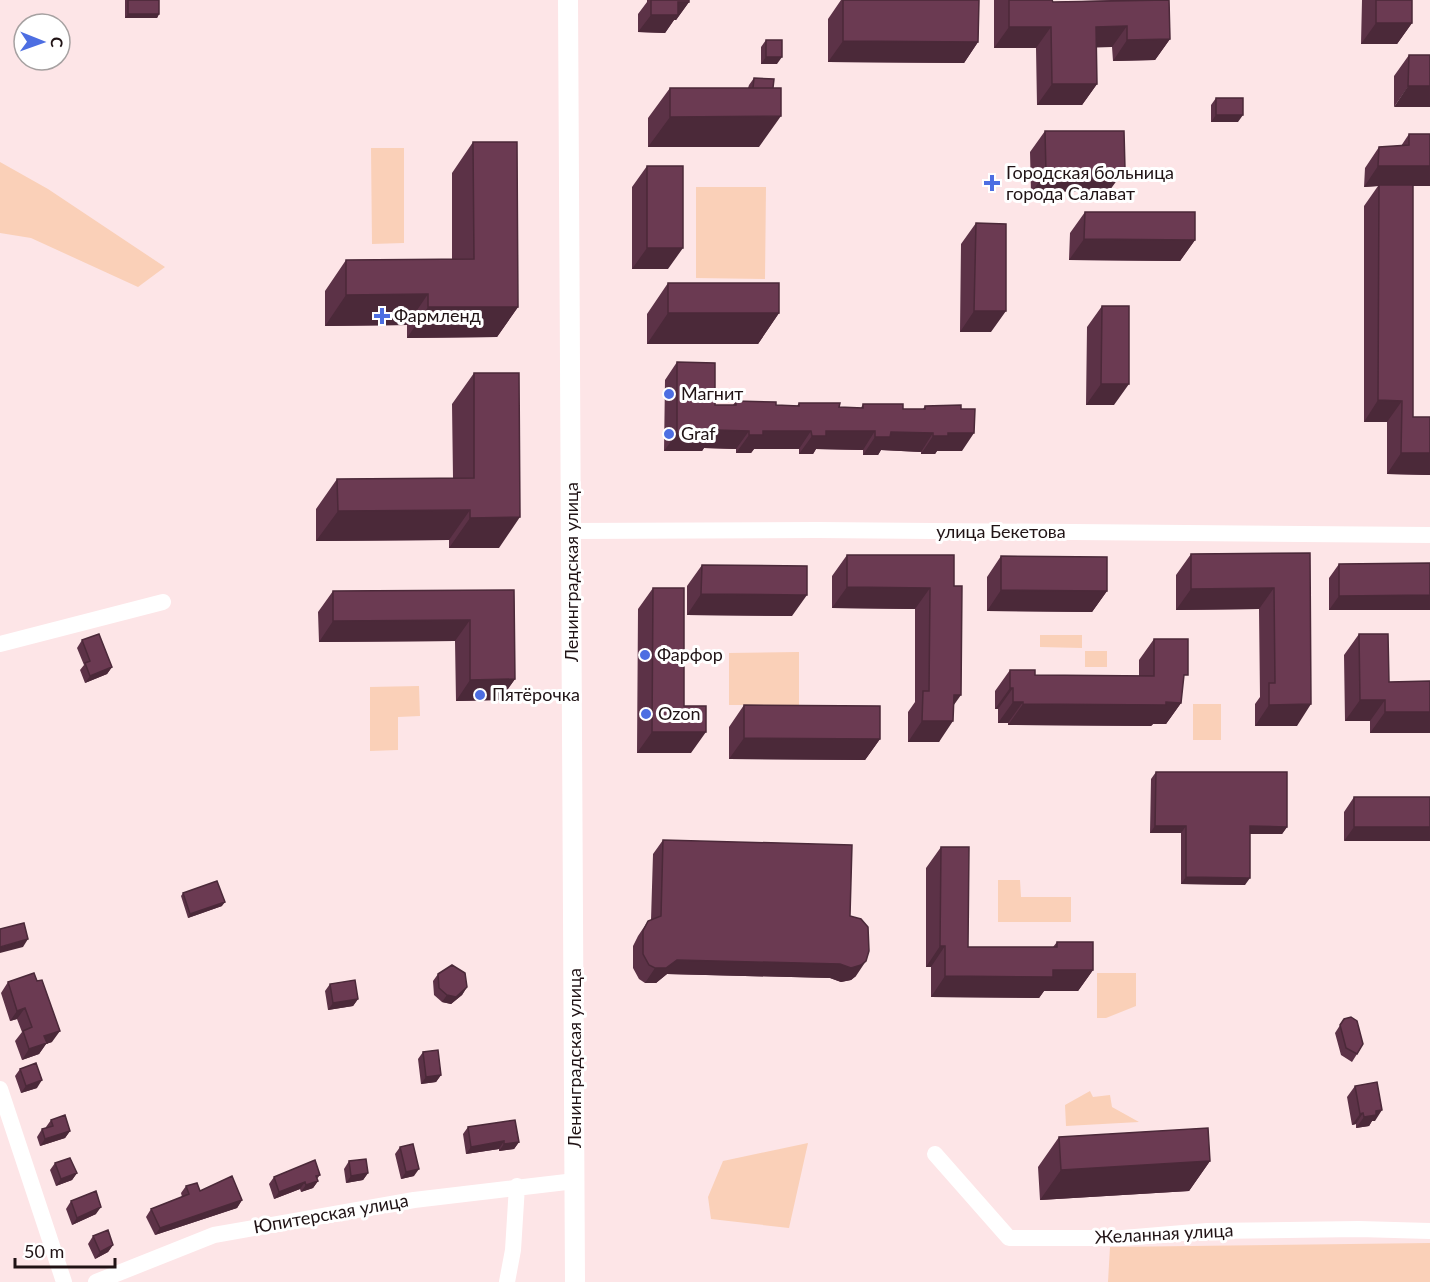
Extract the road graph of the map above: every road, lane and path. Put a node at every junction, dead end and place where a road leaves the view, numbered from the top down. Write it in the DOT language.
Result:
graph roads {
  1 [pos="568,0"];
  2 [pos="572,531"];
  3 [pos="1430,535"];
  4 [pos="163,602"];
  5 [pos="0,644"];
  6 [pos="0,1089"];
  7 [pos="935,1154"];
  8 [pos="575,1180"];
  9 [pos="517,1186"];
  10 [pos="1430,1232"];
  11 [pos="64,1282"];
  12 [pos="96,1282"];
  13 [pos="507,1282"];
  14 [pos="575,1282"];
  1 -- 2 [label="street, Ленинградская улица"];
  2 -- 3 [label="street, улица Бекетова"];
  2 -- 8 [label="street, Ленинградская улица"];
  4 -- 5 [label="street"];
  6 -- 11 [label="street"];
  7 -- 10 [label="street, Желанная улица"];
  8 -- 9 [label="street, Юпитерская улица"];
  8 -- 14 [label="street, Ленинградская улица"];
  9 -- 12 [label="street, Юпитерская улица"];
  9 -- 13 [label="street"];
}
